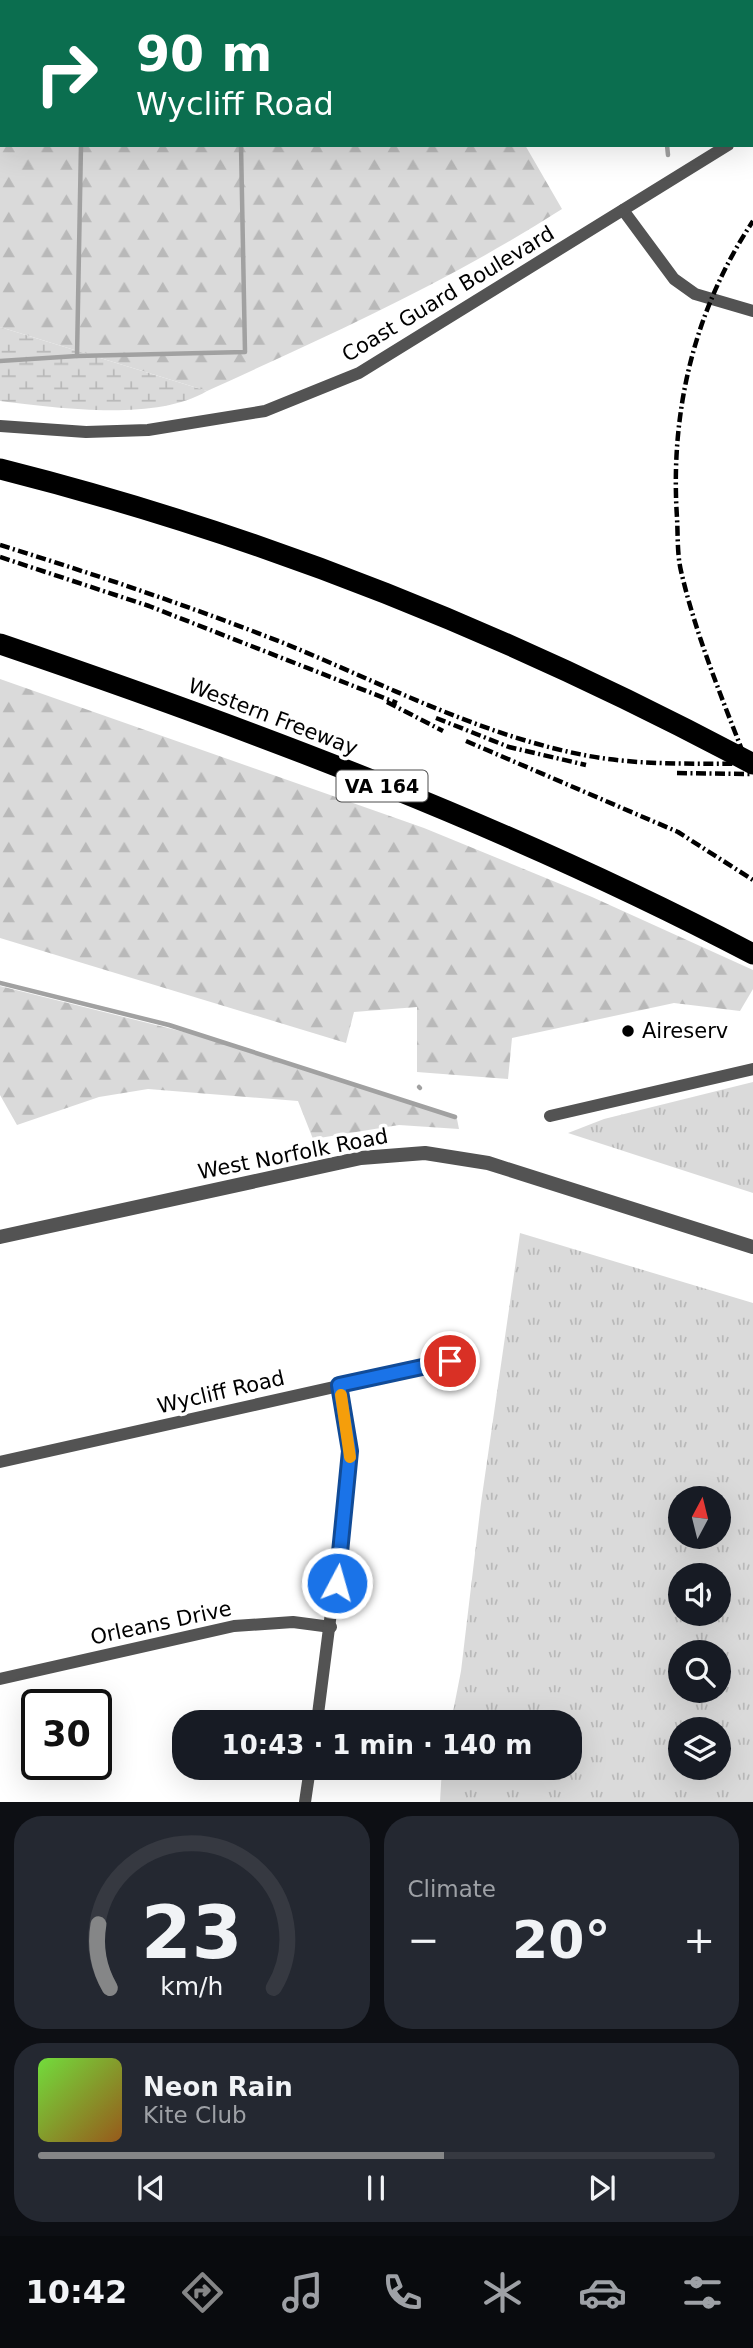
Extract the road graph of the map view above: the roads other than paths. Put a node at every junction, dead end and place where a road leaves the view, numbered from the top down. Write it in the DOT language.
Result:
graph roads {
  1 [pos="725,147"];
  2 [pos="623,210"];
  3 [pos="753,312"];
  4 [pos="0,426"];
  5 [pos="0,469"];
  6 [pos="0,644"];
  7 [pos="0,650"];
  8 [pos="135,690"];
  9 [pos="753,764"];
  10 [pos="753,954"];
  11 [pos="753,1069"];
  12 [pos="550,1116"];
  13 [pos="0,1237"];
  14 [pos="753,1247"];
  15 [pos="450,1361"];
  16 [pos="339,1385"];
  17 [pos="0,1462"];
  18 [pos="331,1627"];
  19 [pos="0,1679"];
  20 [pos="319,1710"];
  21 [pos="308,1780"];
  22 [pos="305,1802"];
  1 -- 2 [label="street, Coast Guard Boulevard"];
  2 -- 3 [label="street"];
  2 -- 4 [label="street, Coast Guard Boulevard"];
  5 -- 9 [label="highway"];
  6 -- 8 [label="highway, Western Freeway / VA 164"];
  7 -- 8 [label="highway"];
  8 -- 10 [label="highway, Western Freeway / VA 164"];
  11 -- 12 [label="street"];
  13 -- 14 [label="street, West Norfolk Road"];
  15 -- 16 [label="street, Wycliff Road"];
  16 -- 17 [label="street, Wycliff Road"];
  16 -- 18 [label="street"];
  18 -- 19 [label="street, Orleans Drive"];
  18 -- 20 [label="street"];
  21 -- 22 [label="street"];
}
